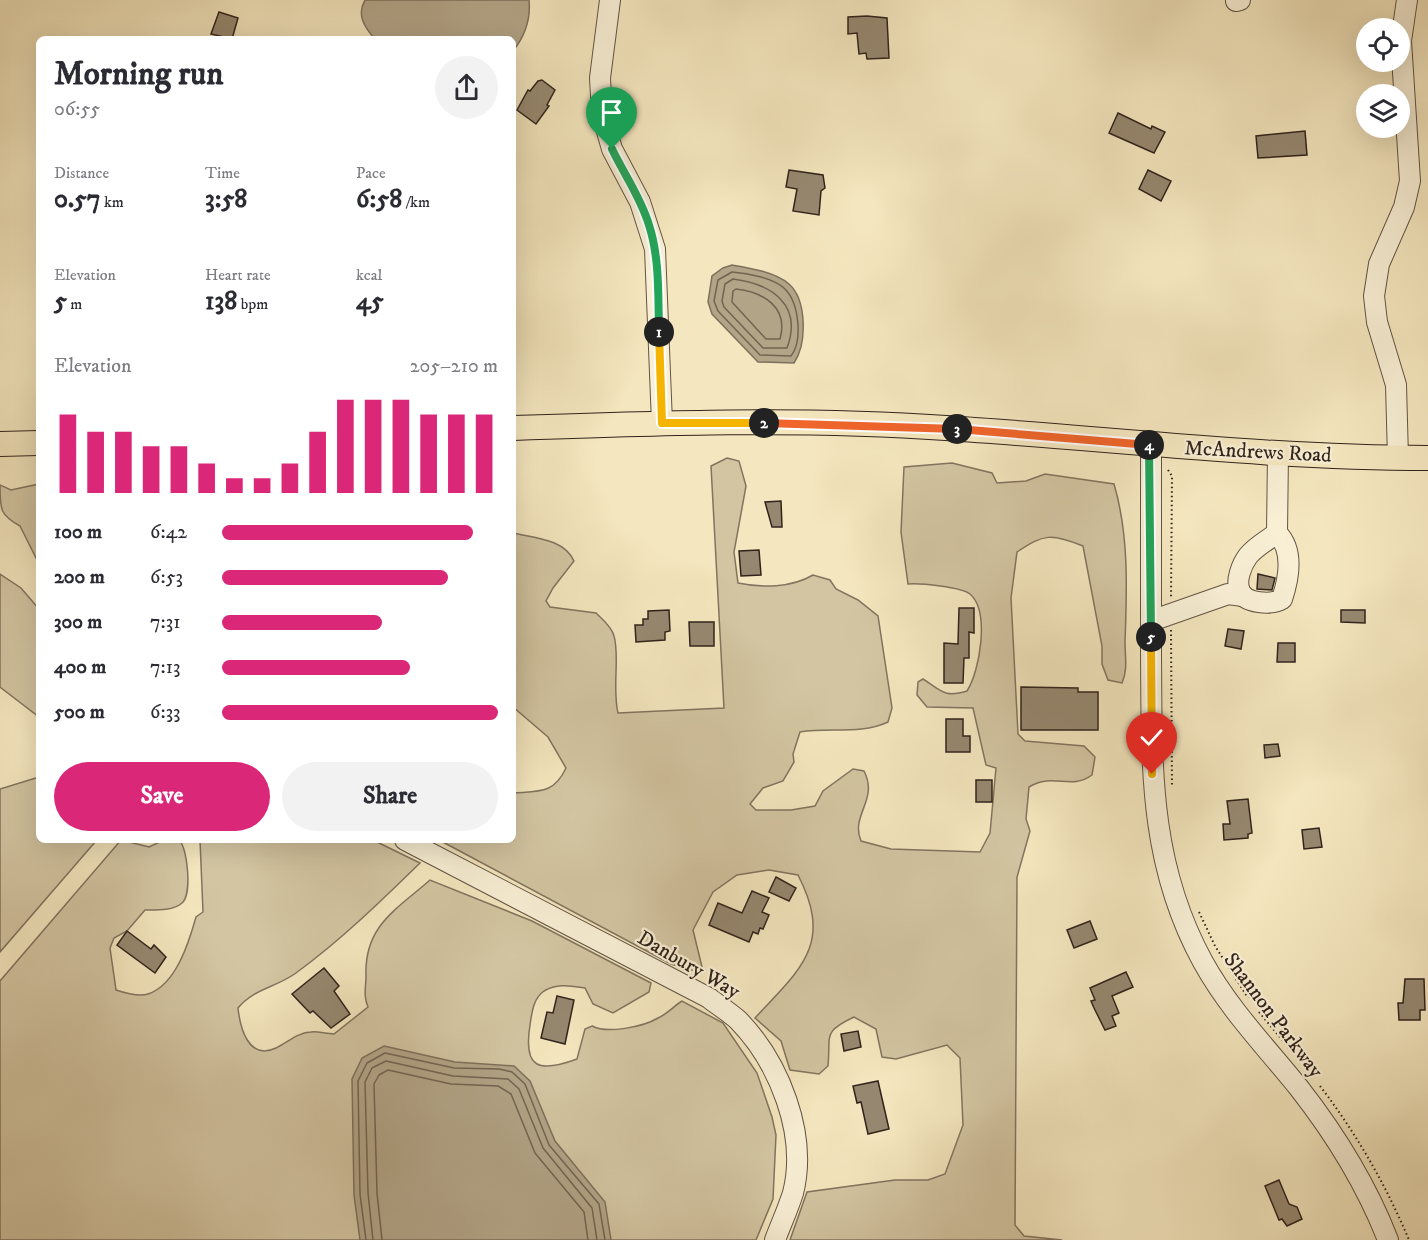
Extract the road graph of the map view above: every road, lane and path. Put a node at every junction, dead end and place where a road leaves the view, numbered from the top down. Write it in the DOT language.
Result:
graph roads {
  1 [pos="610,0"];
  2 [pos="1407,0"];
  3 [pos="662,423"];
  4 [pos="516,428"];
  5 [pos="36,443"];
  6 [pos="0,444"];
  7 [pos="1151,446"];
  8 [pos="1278,452"];
  9 [pos="1398,458"];
  10 [pos="1428,458"];
  11 [pos="1167,468"];
  12 [pos="1277,533"];
  13 [pos="1243,596"];
  14 [pos="1171,615"];
  15 [pos="1151,621"];
  16 [pos="1172,795"];
  17 [pos="411,843"];
  18 [pos="1196,904"];
  19 [pos="1307,1070"];
  20 [pos="1313,1078"];
  21 [pos="776,1240"];
  22 [pos="1388,1240"];
  23 [pos="1410,1240"];
  1 -- 3 [label="street"];
  2 -- 9 [label="street"];
  3 -- 4 [label="main road, McAndrews Road"];
  3 -- 7 [label="main road, McAndrews Road"];
  5 -- 6 [label="main road"];
  7 -- 8 [label="main road, McAndrews Road"];
  7 -- 15 [label="street, Shannon Parkway"];
  8 -- 9 [label="main road, McAndrews Road"];
  8 -- 12 [label="street"];
  9 -- 10 [label="main road, McAndrews Road"];
  11 -- 14 [label="path"];
  12 -- 13 [label="street"];
  12 -- 13 [label="street"];
  13 -- 14 [label="street"];
  14 -- 15 [label="street"];
  14 -- 16 [label="path"];
  15 -- 22 [label="street, Shannon Parkway"];
  17 -- 21 [label="street, Danbury Way"];
  18 -- 19 [label="path"];
  20 -- 23 [label="path"];
}
